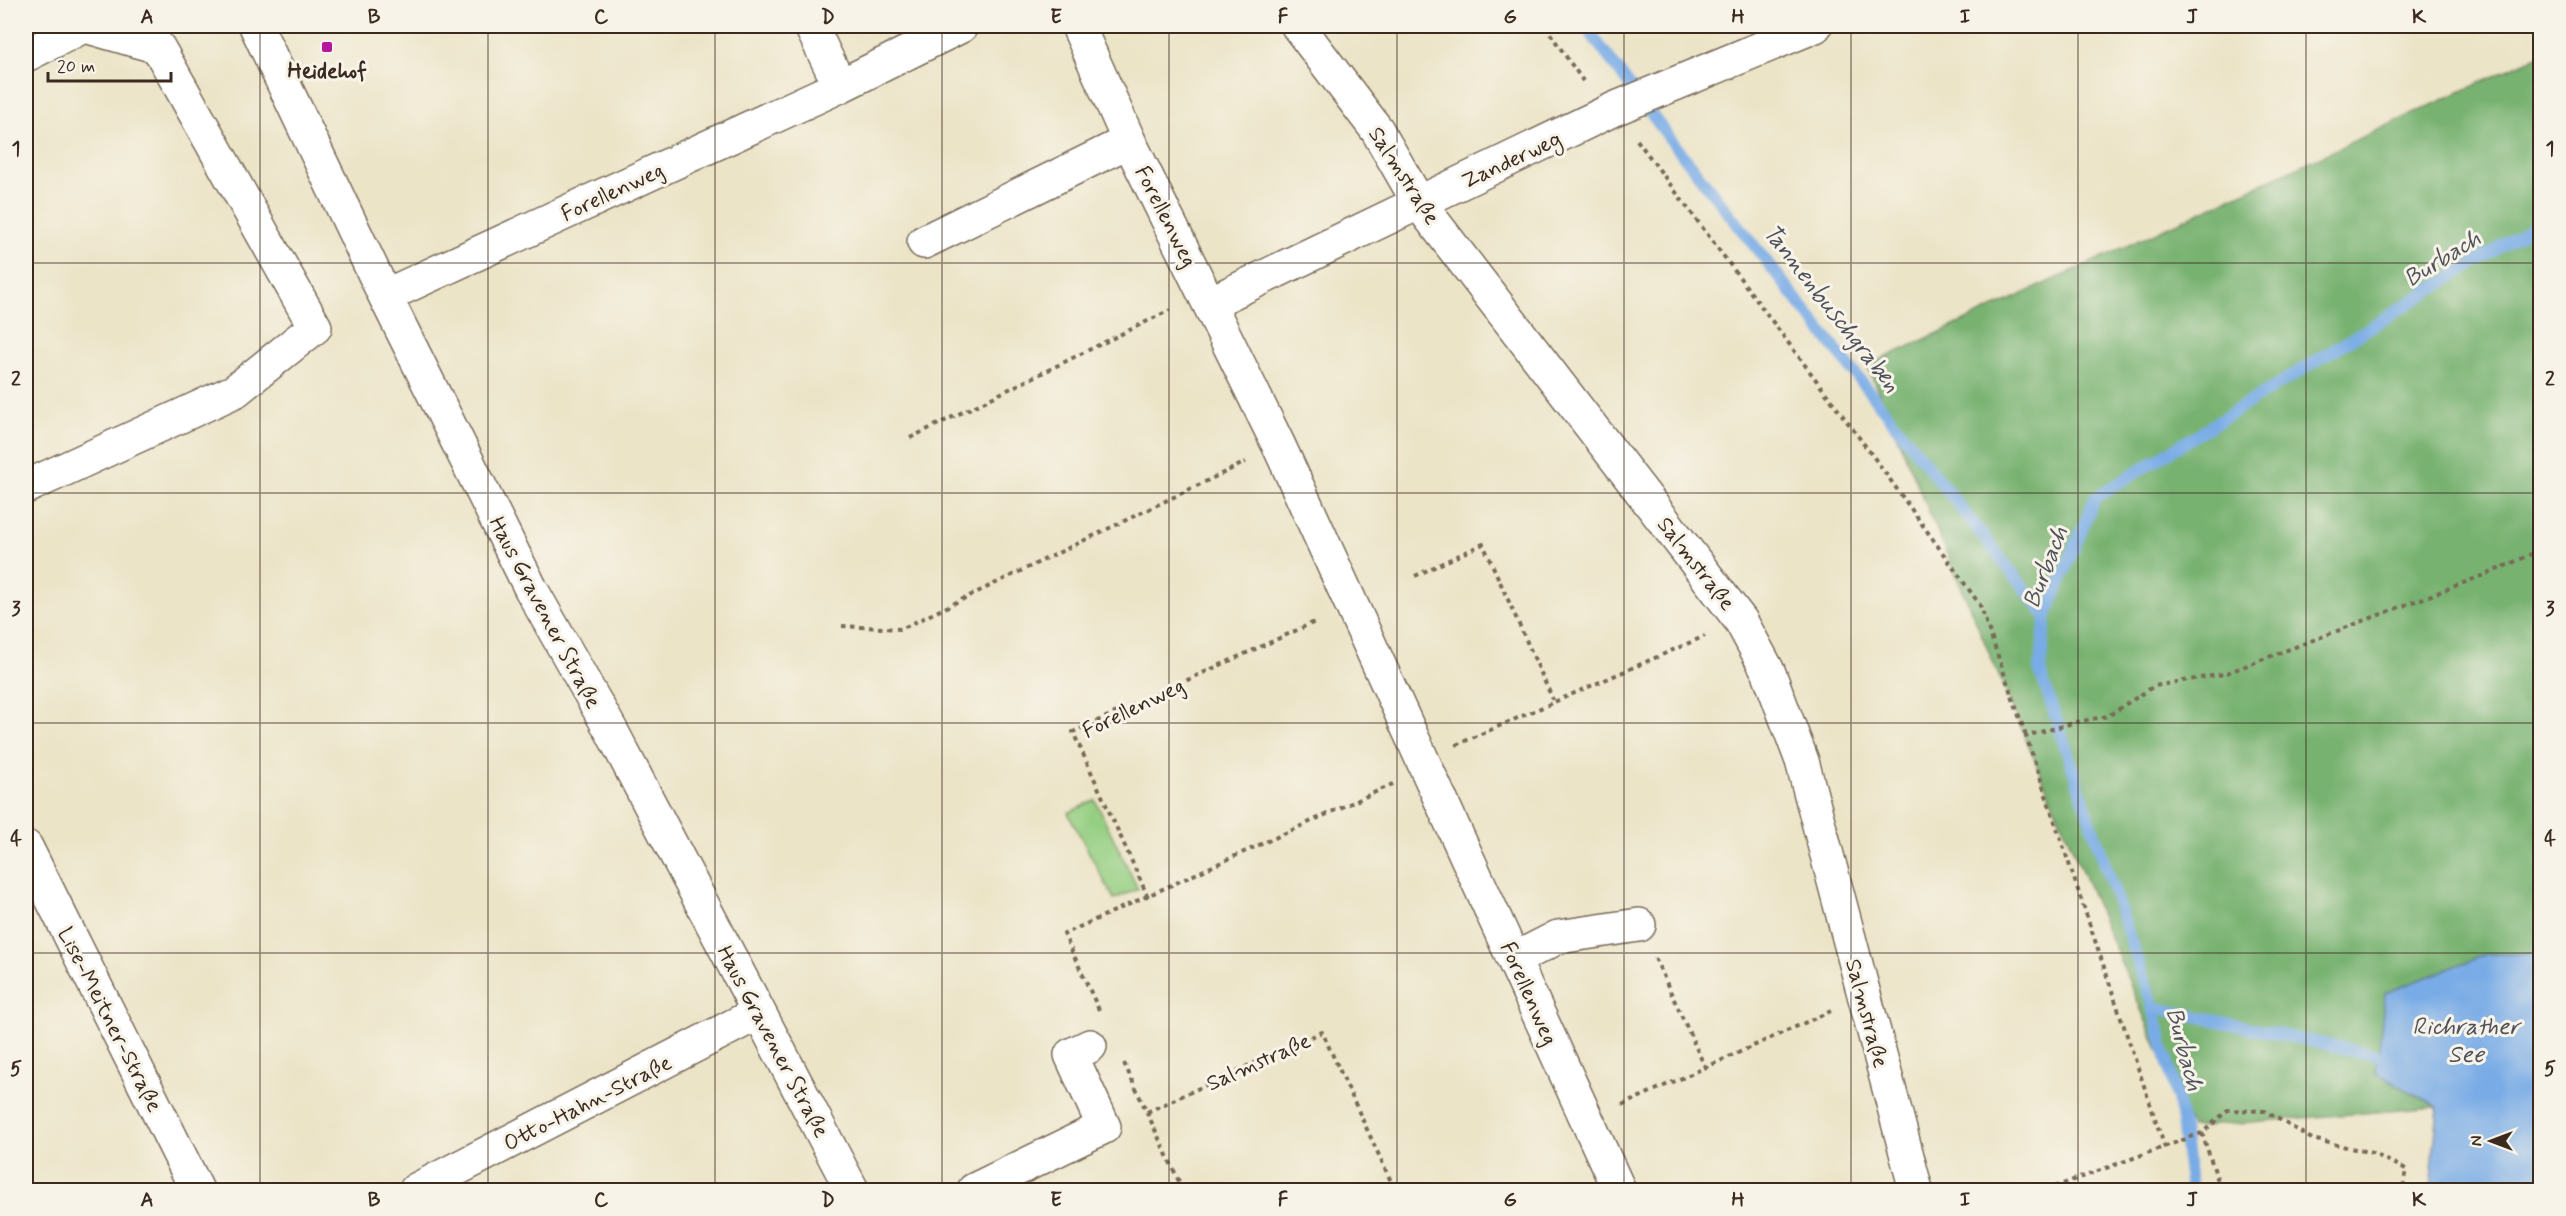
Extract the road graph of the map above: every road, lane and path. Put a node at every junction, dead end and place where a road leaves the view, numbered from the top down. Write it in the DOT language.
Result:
graph roads {
  1 [pos="85,26"];
  2 [pos="256,26"];
  3 [pos="811,26"];
  4 [pos="961,26"];
  5 [pos="1078,26"];
  6 [pos="1298,26"];
  7 [pos="1545,26"];
  8 [pos="1815,26"];
  9 [pos="26,55"];
  10 [pos="840,86"];
  11 [pos="1608,113"];
  12 [pos="1129,141"];
  13 [pos="1419,203"];
  14 [pos="924,242"];
  15 [pos="385,297"];
  16 [pos="1208,298"];
  17 [pos="910,438"];
  18 [pos="1279,446"];
  19 [pos="26,487"];
  20 [pos="2541,550"];
  21 [pos="1415,576"];
  22 [pos="1352,605"];
  23 [pos="1741,621"];
  24 [pos="842,626"];
  25 [pos="1553,700"];
  26 [pos="2026,736"];
  27 [pos="1425,764"];
  28 [pos="26,847"];
  29 [pos="1148,897"];
  30 [pos="1639,925"];
  31 [pos="1064,934"];
  32 [pos="1515,959"];
  33 [pos="1864,996"];
  34 [pos="758,1013"];
  35 [pos="1090,1046"];
  36 [pos="1705,1067"];
  37 [pos="1588,1120"];
  38 [pos="2202,1133"];
  39 [pos="2165,1148"];
  40 [pos="197,1191"];
  41 [pos="416,1191"];
  42 [pos="852,1191"];
  43 [pos="974,1191"];
  44 [pos="1184,1191"];
  45 [pos="1395,1191"];
  46 [pos="1619,1191"];
  47 [pos="1916,1191"];
  48 [pos="2046,1191"];
  49 [pos="2221,1191"];
  50 [pos="2403,1191"];
  1 -- 9 [label="street"];
  1 -- 19 [label="street"];
  2 -- 15 [label="street, Haus Gravener Straße"];
  3 -- 10 [label="street"];
  4 -- 10 [label="street, Forellenweg"];
  5 -- 12 [label="street, Forellenweg"];
  6 -- 13 [label="street, Salmstraße"];
  7 -- 11 [label="path"];
  8 -- 11 [label="street, Zanderweg"];
  10 -- 15 [label="street, Forellenweg"];
  11 -- 13 [label="street, Zanderweg"];
  11 -- 26 [label="path"];
  12 -- 14 [label="street, Forellenweg"];
  12 -- 16 [label="street, Forellenweg"];
  13 -- 16 [label="street, Zanderweg"];
  13 -- 23 [label="street, Salmstraße"];
  15 -- 34 [label="street, Haus Gravener Straße"];
  16 -- 17 [label="path, Forellenweg"];
  16 -- 18 [label="street, Forellenweg"];
  18 -- 22 [label="street, Forellenweg"];
  18 -- 24 [label="path"];
  20 -- 26 [label="path"];
  21 -- 25 [label="path"];
  22 -- 27 [label="street, Forellenweg"];
  22 -- 29 [label="path, Forellenweg"];
  23 -- 25 [label="path"];
  23 -- 33 [label="street, Salmstraße"];
  25 -- 27 [label="path"];
  26 -- 39 [label="path"];
  27 -- 29 [label="path"];
  27 -- 32 [label="street, Forellenweg"];
  28 -- 40 [label="street, Lise-Meitner-Straße"];
  29 -- 31 [label="path"];
  30 -- 32 [label="street"];
  30 -- 36 [label="path"];
  32 -- 37 [label="street, Forellenweg"];
  33 -- 36 [label="path"];
  33 -- 47 [label="street, Salmstraße"];
  34 -- 41 [label="street, Otto-Hahn-Straße"];
  34 -- 42 [label="street, Haus Gravener Straße"];
  35 -- 43 [label="street"];
  36 -- 37 [label="path"];
  37 -- 46 [label="street, Forellenweg"];
  38 -- 39 [label="path"];
  38 -- 49 [label="path"];
  38 -- 50 [label="path"];
  39 -- 48 [label="path"];
  44 -- 45 [label="path, Salmstraße"];
}
